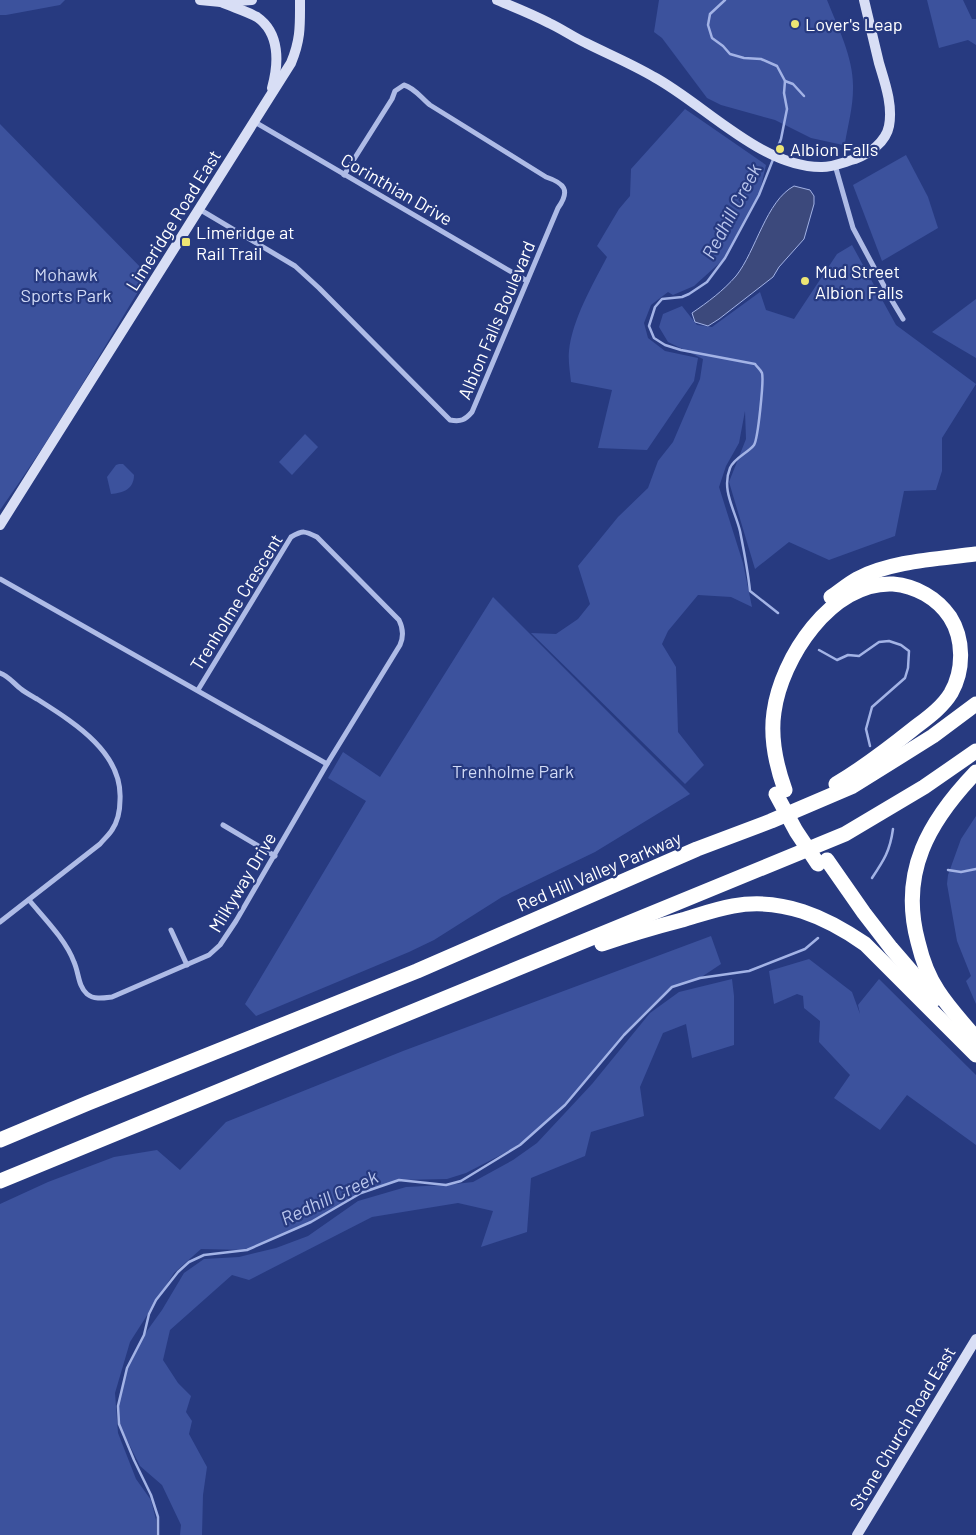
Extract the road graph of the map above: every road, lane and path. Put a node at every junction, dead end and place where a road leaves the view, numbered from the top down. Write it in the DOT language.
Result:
graph roads {
  1 [pos="200,0"];
  2 [pos="252,0"];
  3 [pos="300,0"];
  4 [pos="497,0"];
  5 [pos="864,0"];
  6 [pos="221,2"];
  7 [pos="270,96"];
  8 [pos="253,122"];
  9 [pos="835,165"];
  10 [pos="344,174"];
  11 [pos="198,209"];
  12 [pos="527,281"];
  13 [pos="903,319"];
  14 [pos="0,525"];
  15 [pos="976,554"];
  16 [pos="0,580"];
  17 [pos="0,673"];
  18 [pos="198,690"];
  19 [pos="976,704"];
  20 [pos="976,751"];
  21 [pos="327,764"];
  22 [pos="976,772"];
  23 [pos="781,792"];
  24 [pos="771,821"];
  25 [pos="223,825"];
  26 [pos="275,856"];
  27 [pos="822,862"];
  28 [pos="29,900"];
  29 [pos="0,922"];
  30 [pos="171,930"];
  31 [pos="187,966"];
  32 [pos="514,970"];
  33 [pos="913,990"];
  34 [pos="976,1040"];
  35 [pos="976,1055"];
  36 [pos="0,1140"];
  37 [pos="0,1181"];
  38 [pos="976,1339"];
  39 [pos="857,1535"];
  1 -- 6 [label="main road"];
  2 -- 6 [label="main road"];
  3 -- 7 [label="main road, Limeridge Road East"];
  4 -- 9 [label="main road"];
  5 -- 9 [label="main road"];
  6 -- 7 [label="main road"];
  7 -- 8 [label="main road, Limeridge Road East"];
  8 -- 10 [label="street, Corinthian Drive"];
  8 -- 11 [label="main road, Limeridge Road East"];
  9 -- 13 [label="street"];
  10 -- 12 [label="street, Corinthian Drive"];
  10 -- 12 [label="street, Albion Falls Boulevard"];
  11 -- 12 [label="street, Albion Falls Boulevard"];
  11 -- 14 [label="main road, Limeridge Road East"];
  15 -- 23 [label="highway"];
  16 -- 18 [label="street"];
  17 -- 28 [label="street"];
  18 -- 21 [label="street"];
  18 -- 21 [label="street, Trenholme Crescent"];
  19 -- 24 [label="highway, Red Hill Valley Parkway"];
  20 -- 32 [label="highway"];
  21 -- 26 [label="street, Milkyway Drive"];
  22 -- 34 [label="highway"];
  23 -- 24 [label="highway"];
  23 -- 27 [label="highway"];
  24 -- 36 [label="highway, Red Hill Valley Parkway"];
  25 -- 26 [label="street"];
  26 -- 31 [label="street, Milkyway Drive"];
  27 -- 33 [label="highway"];
  27 -- 34 [label="highway"];
  28 -- 29 [label="street"];
  28 -- 31 [label="street, Milkyway Drive"];
  30 -- 31 [label="street"];
  32 -- 33 [label="highway"];
  32 -- 37 [label="highway"];
  33 -- 35 [label="highway"];
  38 -- 39 [label="main road, Stone Church Road East"];
}
